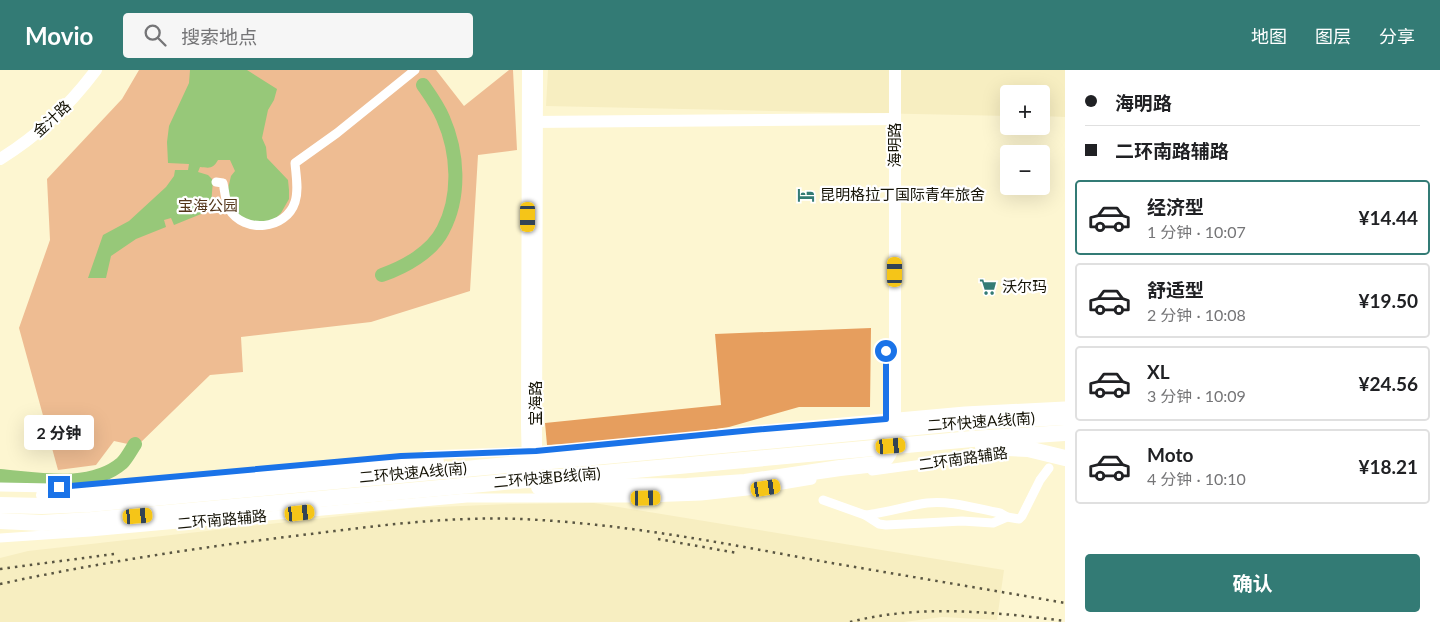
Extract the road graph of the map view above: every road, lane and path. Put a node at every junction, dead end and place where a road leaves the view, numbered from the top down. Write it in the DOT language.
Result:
graph roads {
  1 [pos="96,70"];
  2 [pos="415,70"];
  3 [pos="528,70"];
  4 [pos="537,70"];
  5 [pos="887,70"];
  6 [pos="895,70"];
  7 [pos="890,119"];
  8 [pos="533,122"];
  9 [pos="0,159"];
  10 [pos="216,182"];
  11 [pos="1065,406"];
  12 [pos="1065,417"];
  13 [pos="890,418"];
  14 [pos="1065,433"];
  15 [pos="897,444"];
  16 [pos="1065,449"];
  17 [pos="1065,458"];
  18 [pos="531,461"];
  19 [pos="1049,468"];
  20 [pos="890,469"];
  21 [pos="142,486"];
  22 [pos="0,487"];
  23 [pos="427,489"];
  24 [pos="0,494"];
  25 [pos="534,498"];
  26 [pos="823,500"];
  27 [pos="0,505"];
  28 [pos="42,506"];
  29 [pos="120,515"];
  30 [pos="865,515"];
  31 [pos="1007,517"];
  32 [pos="0,521"];
  33 [pos="0,533"];
  34 [pos="0,538"];
  1 -- 9 [label="street, 金汁路"];
  2 -- 10 [label="street"];
  3 -- 8 [label="street, 宝海路"];
  4 -- 8 [label="street, 宝海路"];
  5 -- 7 [label="street, 海明路"];
  6 -- 7 [label="street, 海明路"];
  7 -- 8 [label="street"];
  7 -- 13 [label="street, 海明路"];
  8 -- 18 [label="street, 宝海路"];
  11 -- 13 [label="street"];
  12 -- 28 [label="highway, 二环快速A线(南)"];
  13 -- 15 [label="street, 海明路"];
  13 -- 18 [label="street"];
  14 -- 15 [label="highway, 二环快速B线(南)"];
  15 -- 17 [label="highway"];
  15 -- 20 [label="street"];
  15 -- 23 [label="highway, 二环快速B线(南)"];
  15 -- 23 [label="highway"];
  16 -- 20 [label="street, 二环南路辅路"];
  18 -- 21 [label="highway"];
  18 -- 22 [label="street"];
  18 -- 25 [label="street"];
  19 -- 31 [label="street"];
  20 -- 25 [label="street, 二环南路辅路"];
  21 -- 24 [label="highway"];
  21 -- 28 [label="highway"];
  23 -- 32 [label="highway, 二环快速B线(南)"];
  25 -- 34 [label="street, 二环南路辅路"];
  26 -- 30 [label="street"];
  27 -- 28 [label="highway, 二环快速A线(南)"];
  29 -- 33 [label="highway"];
  30 -- 31 [label="street"];
  30 -- 31 [label="street"];
}
